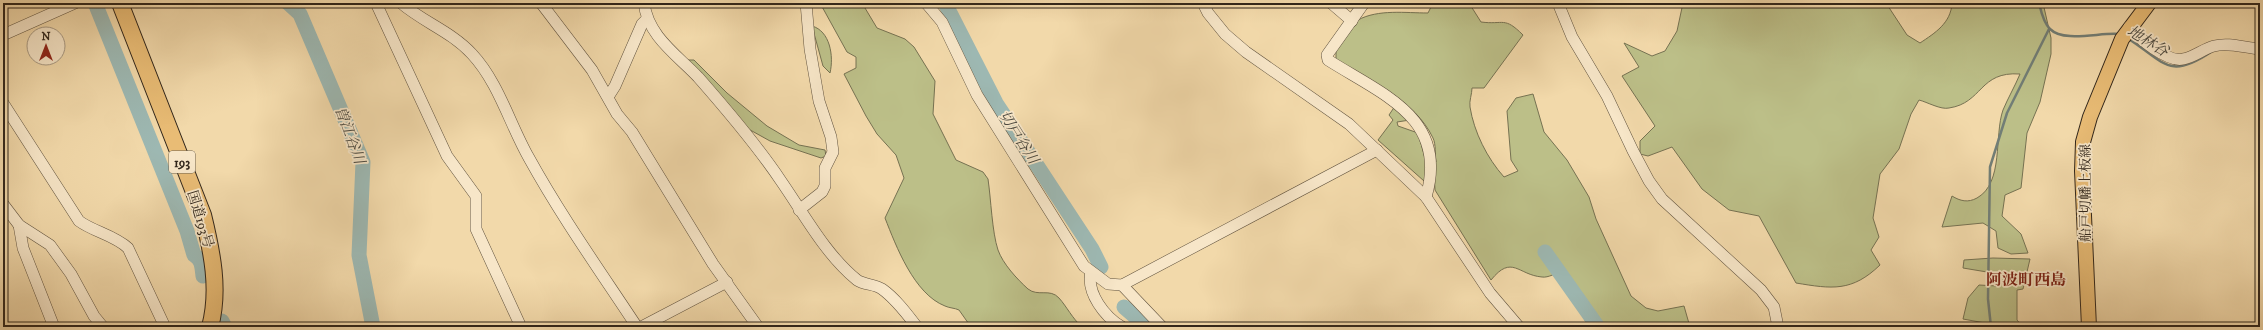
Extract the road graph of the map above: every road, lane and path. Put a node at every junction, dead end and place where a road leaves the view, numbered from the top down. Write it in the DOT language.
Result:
graph roads {
  1 [pos="75,3"];
  2 [pos="120,3"];
  3 [pos="376,3"];
  4 [pos="401,3"];
  5 [pos="541,3"];
  6 [pos="644,3"];
  7 [pos="806,3"];
  8 [pos="926,3"];
  9 [pos="1203,3"];
  10 [pos="1331,3"];
  11 [pos="1364,3"];
  12 [pos="1558,3"];
  13 [pos="2149,3"];
  14 [pos="647,19"];
  15 [pos="1352,21"];
  16 [pos="2125,33"];
  17 [pos="3,35"];
  18 [pos="2260,48"];
  19 [pos="608,97"];
  20 [pos="3,103"];
  21 [pos="1377,150"];
  22 [pos="1426,197"];
  23 [pos="3,204"];
  24 [pos="798,210"];
  25 [pos="19,225"];
  26 [pos="1091,272"];
  27 [pos="727,282"];
  28 [pos="1122,285"];
  29 [pos="54,327"];
  30 [pos="103,327"];
  31 [pos="165,327"];
  32 [pos="210,327"];
  33 [pos="521,327"];
  34 [pos="637,327"];
  35 [pos="641,327"];
  36 [pos="758,327"];
  37 [pos="917,327"];
  38 [pos="1122,327"];
  39 [pos="1162,327"];
  40 [pos="1519,327"];
  41 [pos="1778,327"];
  42 [pos="2089,327"];
  1 -- 17 [label="street"];
  2 -- 32 [label="highway, 国道193号 / 193"];
  3 -- 33 [label="street"];
  4 -- 34 [label="street"];
  5 -- 19 [label="street"];
  6 -- 14 [label="street"];
  7 -- 24 [label="street"];
  8 -- 26 [label="street"];
  9 -- 21 [label="street"];
  10 -- 15 [label="street"];
  11 -- 15 [label="street"];
  12 -- 41 [label="street"];
  13 -- 16 [label="main road, 船戸切幡上板線"];
  14 -- 19 [label="street"];
  14 -- 24 [label="street"];
  15 -- 22 [label="street"];
  16 -- 18 [label="street"];
  16 -- 42 [label="main road, 船戸切幡上板線"];
  19 -- 27 [label="street"];
  20 -- 31 [label="street"];
  21 -- 22 [label="street"];
  21 -- 28 [label="street"];
  22 -- 40 [label="street"];
  23 -- 25 [label="street"];
  24 -- 37 [label="street"];
  25 -- 29 [label="street"];
  25 -- 30 [label="street"];
  26 -- 28 [label="street"];
  26 -- 38 [label="street"];
  27 -- 35 [label="street"];
  27 -- 36 [label="street"];
  28 -- 39 [label="street"];
}
